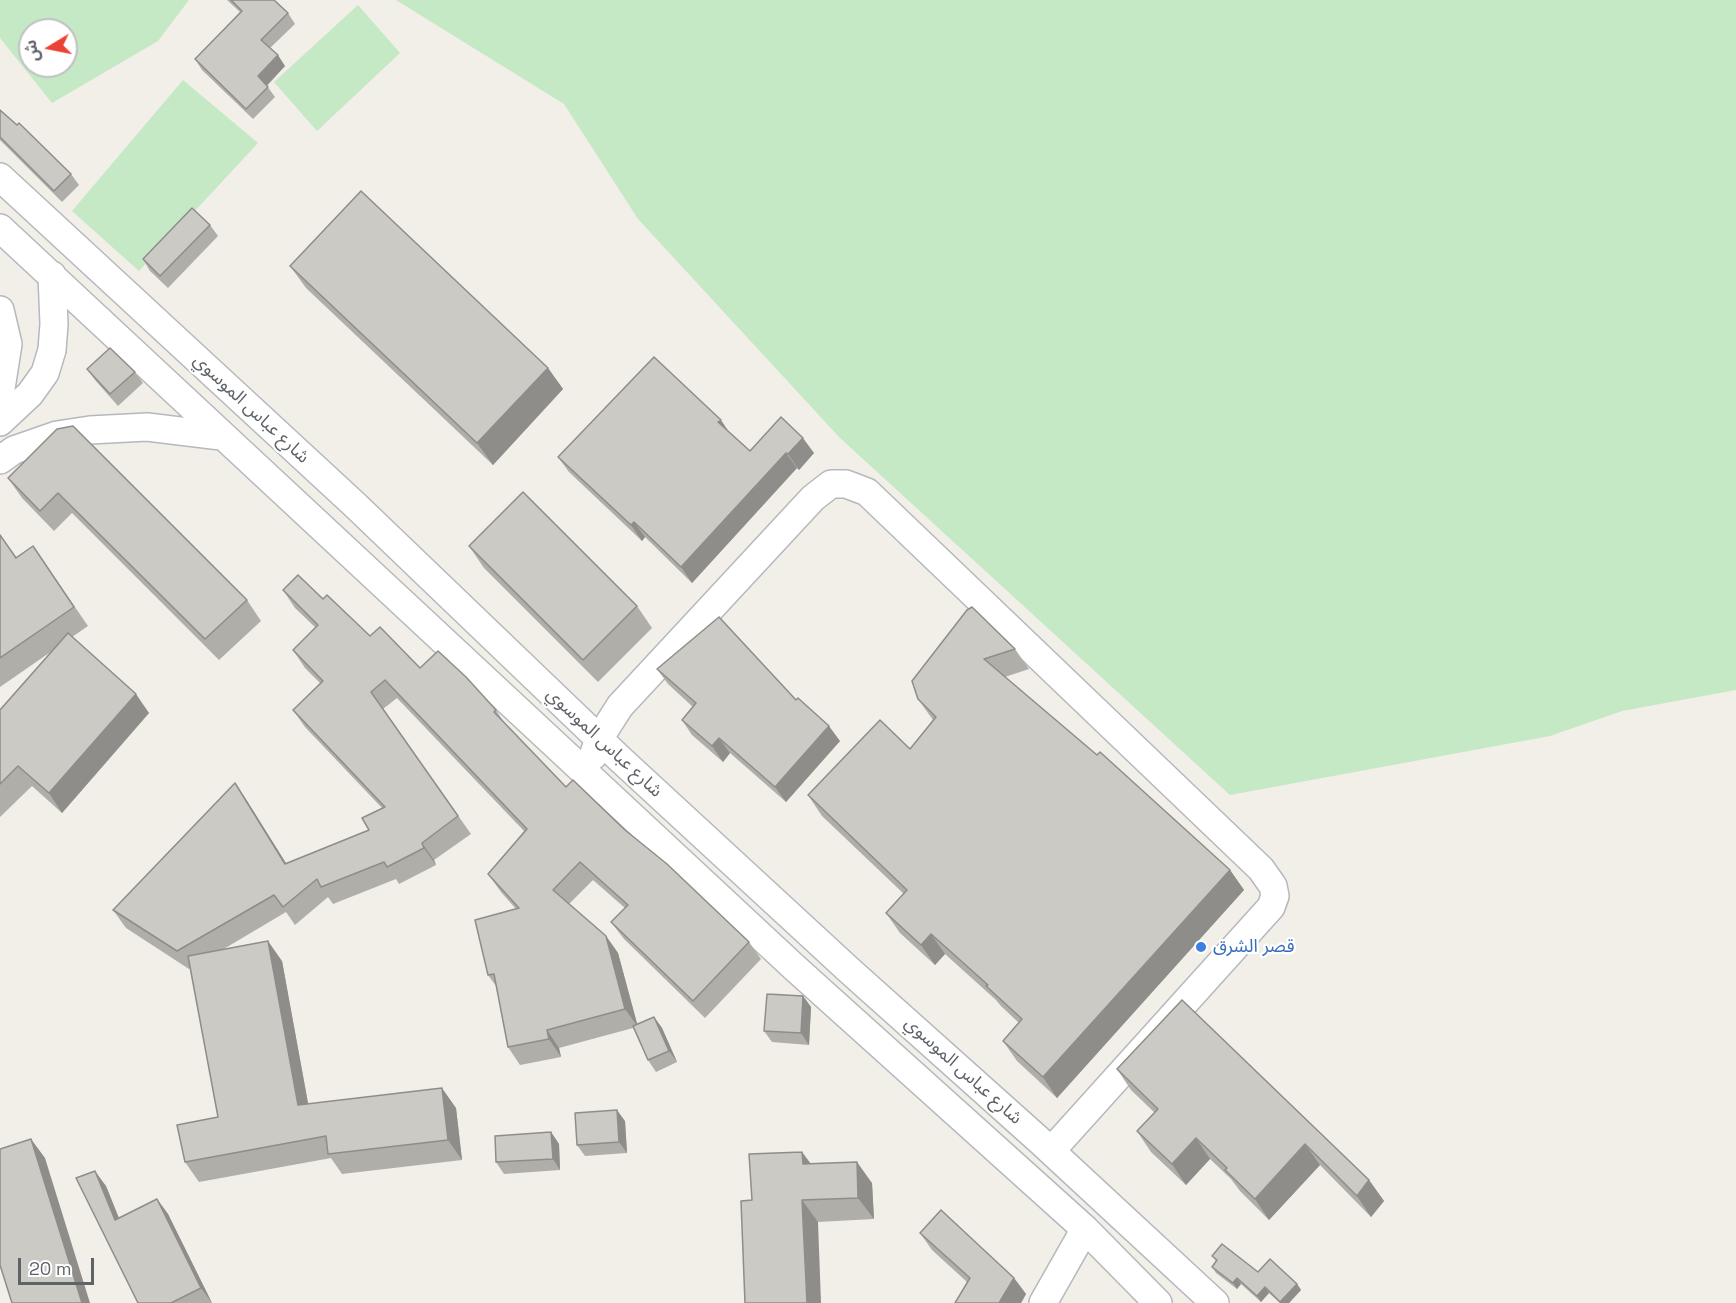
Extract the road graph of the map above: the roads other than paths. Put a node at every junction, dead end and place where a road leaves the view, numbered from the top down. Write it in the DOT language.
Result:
graph roads {
  1 [pos="0,177"];
  2 [pos="1,230"];
  3 [pos="52,275"];
  4 [pos="0,310"];
  5 [pos="0,395"];
  6 [pos="0,422"];
  7 [pos="221,436"];
  8 [pos="0,460"];
  9 [pos="599,740"];
  10 [pos="585,774"];
  11 [pos="1051,1151"];
  12 [pos="1085,1229"];
  13 [pos="1043,1303"];
  14 [pos="1158,1303"];
  15 [pos="1215,1303"];
  1 -- 9 [label="street, شارع عباس الموسوي"];
  2 -- 3 [label="street, شارع عباس الموسوي"];
  3 -- 6 [label="street"];
  3 -- 7 [label="street, شارع عباس الموسوي"];
  4 -- 5 [label="street"];
  7 -- 8 [label="street"];
  7 -- 10 [label="street, شارع عباس الموسوي"];
  9 -- 10 [label="street"];
  9 -- 11 [label="street, شارع عباس الموسوي"];
  9 -- 11 [label="street"];
  10 -- 12 [label="street, شارع عباس الموسوي"];
  11 -- 15 [label="street, شارع عباس الموسوي"];
  12 -- 13 [label="street"];
  12 -- 14 [label="street, شارع عباس الموسوي"];
}
